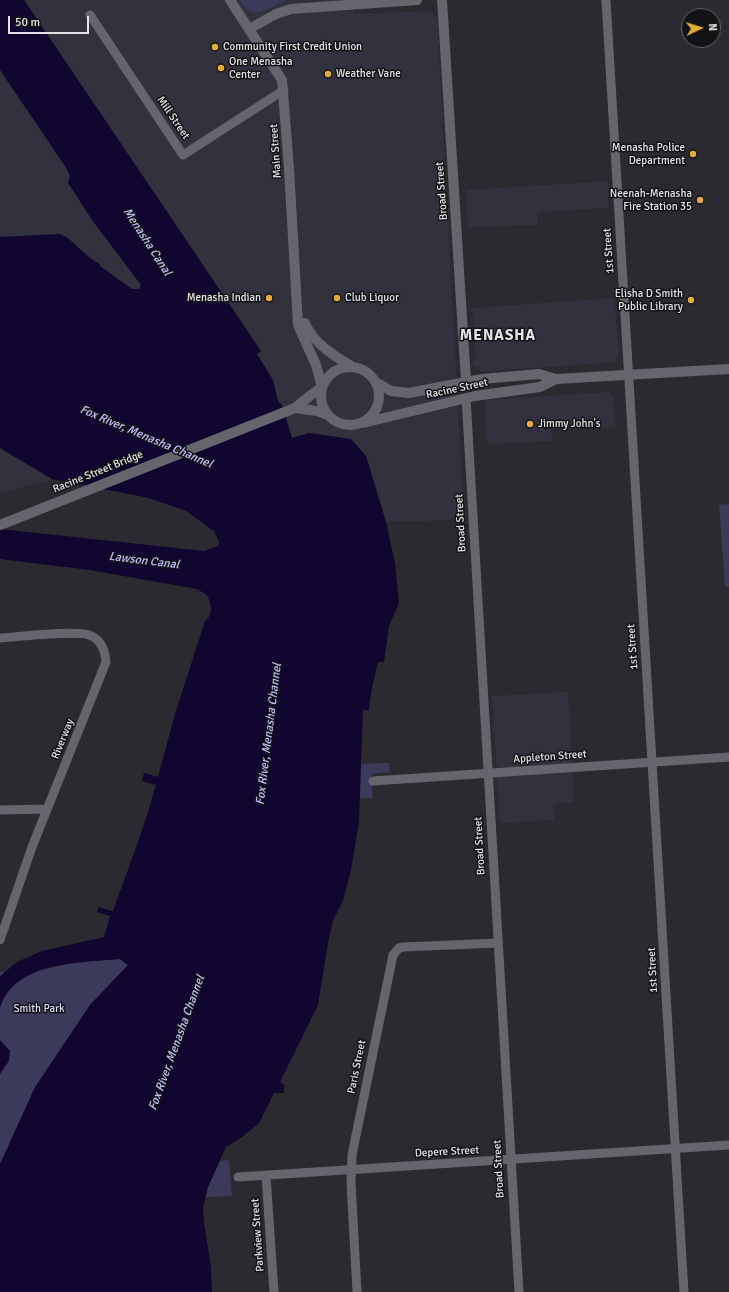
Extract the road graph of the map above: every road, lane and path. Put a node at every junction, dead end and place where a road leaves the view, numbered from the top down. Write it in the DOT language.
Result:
graph roads {
  1 [pos="230,0"];
  2 [pos="418,0"];
  3 [pos="442,0"];
  4 [pos="606,0"];
  5 [pos="90,15"];
  6 [pos="249,29"];
  7 [pos="284,90"];
  8 [pos="299,315"];
  9 [pos="353,367"];
  10 [pos="729,369"];
  11 [pos="628,374"];
  12 [pos="556,379"];
  13 [pos="466,381"];
  14 [pos="376,382"];
  15 [pos="322,387"];
  16 [pos="466,398"];
  17 [pos="295,408"];
  18 [pos="328,415"];
  19 [pos="363,423"];
  20 [pos="0,525"];
  21 [pos="0,638"];
  22 [pos="729,757"];
  23 [pos="653,762"];
  24 [pos="488,773"];
  25 [pos="373,781"];
  26 [pos="47,809"];
  27 [pos="0,810"];
  28 [pos="0,940"];
  29 [pos="498,943"];
  30 [pos="729,1145"];
  31 [pos="676,1148"];
  32 [pos="511,1160"];
  33 [pos="351,1170"];
  34 [pos="266,1176"];
  35 [pos="238,1177"];
  36 [pos="274,1292"];
  37 [pos="357,1292"];
  38 [pos="519,1292"];
  39 [pos="684,1292"];
  1 -- 6 [label="main road, Main Street"];
  2 -- 6 [label="main road"];
  3 -- 13 [label="main road, Broad Street"];
  4 -- 11 [label="street, 1st Street"];
  5 -- 7 [label="street, Mill Street"];
  6 -- 7 [label="main road, Main Street"];
  7 -- 8 [label="main road, Main Street"];
  8 -- 9 [label="main road, Main Street"];
  8 -- 15 [label="main road, Main Street"];
  9 -- 14 [label="main road"];
  9 -- 15 [label="main road"];
  10 -- 11 [label="main road, Racine Street"];
  11 -- 12 [label="main road, Racine Street"];
  11 -- 23 [label="street, 1st Street"];
  12 -- 13 [label="main road, Racine Street"];
  12 -- 16 [label="main road, Racine Street"];
  13 -- 14 [label="main road, Racine Street"];
  14 -- 19 [label="main road"];
  15 -- 17 [label="main road"];
  15 -- 18 [label="main road"];
  16 -- 19 [label="main road, Racine Street"];
  16 -- 24 [label="street, Broad Street"];
  17 -- 18 [label="main road"];
  17 -- 20 [label="main road, Racine Street Bridge"];
  18 -- 19 [label="main road"];
  21 -- 26 [label="street, Riverway"];
  22 -- 23 [label="street, Appleton Street"];
  23 -- 24 [label="street, Appleton Street"];
  23 -- 31 [label="street, 1st Street"];
  24 -- 25 [label="street, Appleton Street"];
  24 -- 29 [label="street, Broad Street"];
  26 -- 27 [label="street"];
  26 -- 28 [label="street, Riverway"];
  29 -- 32 [label="street, Broad Street"];
  29 -- 33 [label="street, Paris Street"];
  30 -- 31 [label="street, Depere Street"];
  31 -- 32 [label="street, Depere Street"];
  31 -- 39 [label="street, 1st Street"];
  32 -- 33 [label="street, Depere Street"];
  32 -- 38 [label="street, Broad Street"];
  33 -- 34 [label="street, Depere Street"];
  33 -- 37 [label="street, Paris Street"];
  34 -- 35 [label="street, Depere Street"];
  34 -- 36 [label="street, Parkview Street"];
}
